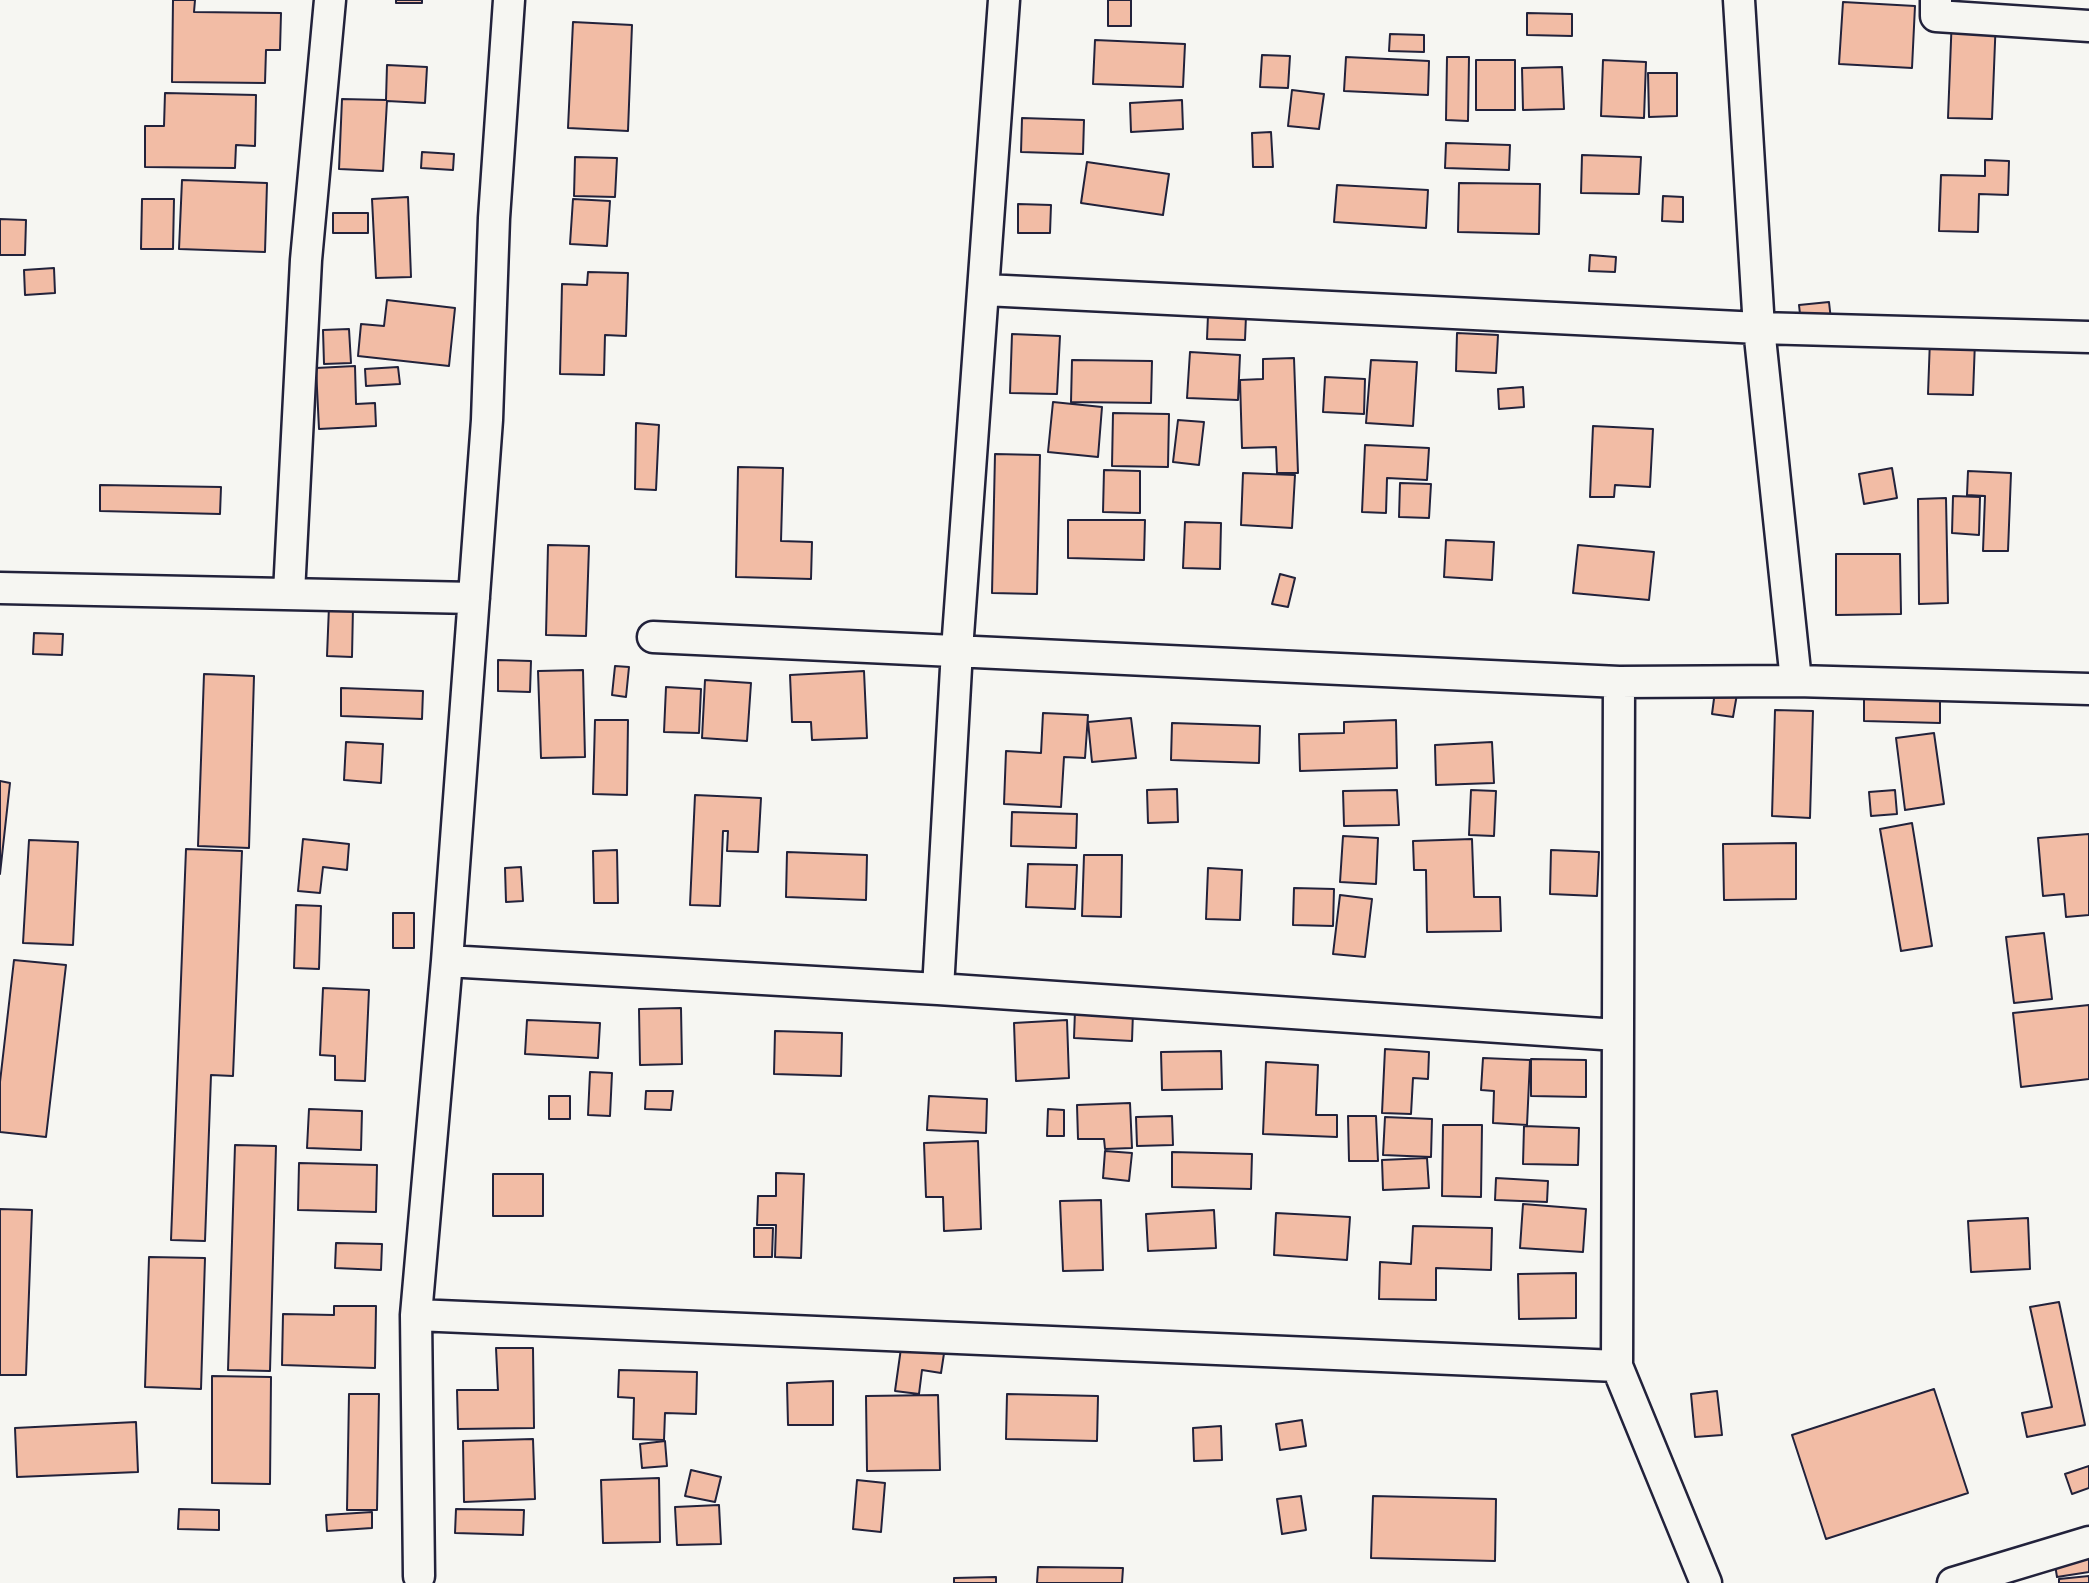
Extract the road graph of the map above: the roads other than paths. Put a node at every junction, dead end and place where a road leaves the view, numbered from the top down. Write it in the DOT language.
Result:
graph roads {
  1 [pos="330,0"];
  2 [pos="509,0"];
  3 [pos="1004,0"];
  4 [pos="1740,0"];
  5 [pos="1936,0"];
  6 [pos="2089,26"];
  7 [pos="985,290"];
  8 [pos="1759,328"];
  9 [pos="2089,337"];
  10 [pos="0,588"];
  11 [pos="289,593"];
  12 [pos="474,598"];
  13 [pos="653,637"];
  14 [pos="957,650"];
  15 [pos="1796,681"];
  16 [pos="1619,682"];
  17 [pos="2089,689"];
  18 [pos="447,961"];
  19 [pos="938,989"];
  20 [pos="1617,1035"];
  21 [pos="416,1315"];
  22 [pos="1617,1366"];
  23 [pos="2089,1542"];
  24 [pos="419,1576"];
  25 [pos="1983,1580"];
  26 [pos="1706,1583"];
  27 [pos="1953,1583"];
  1 -- 11 [label="street"];
  2 -- 12 [label="street"];
  3 -- 7 [label="street"];
  4 -- 8 [label="street"];
  5 -- 6 [label="street"];
  7 -- 8 [label="street"];
  7 -- 14 [label="street"];
  8 -- 9 [label="street"];
  8 -- 15 [label="street"];
  10 -- 11 [label="street"];
  11 -- 12 [label="street"];
  12 -- 18 [label="street"];
  13 -- 14 [label="street"];
  14 -- 16 [label="street"];
  14 -- 19 [label="street"];
  15 -- 16 [label="street"];
  15 -- 17 [label="street"];
  16 -- 20 [label="street"];
  18 -- 19 [label="street"];
  18 -- 21 [label="street"];
  19 -- 20 [label="street"];
  20 -- 22 [label="street"];
  21 -- 22 [label="street"];
  21 -- 24 [label="street"];
  22 -- 26 [label="street"];
  23 -- 25 [label="street"];
  25 -- 27 [label="street"];
}
